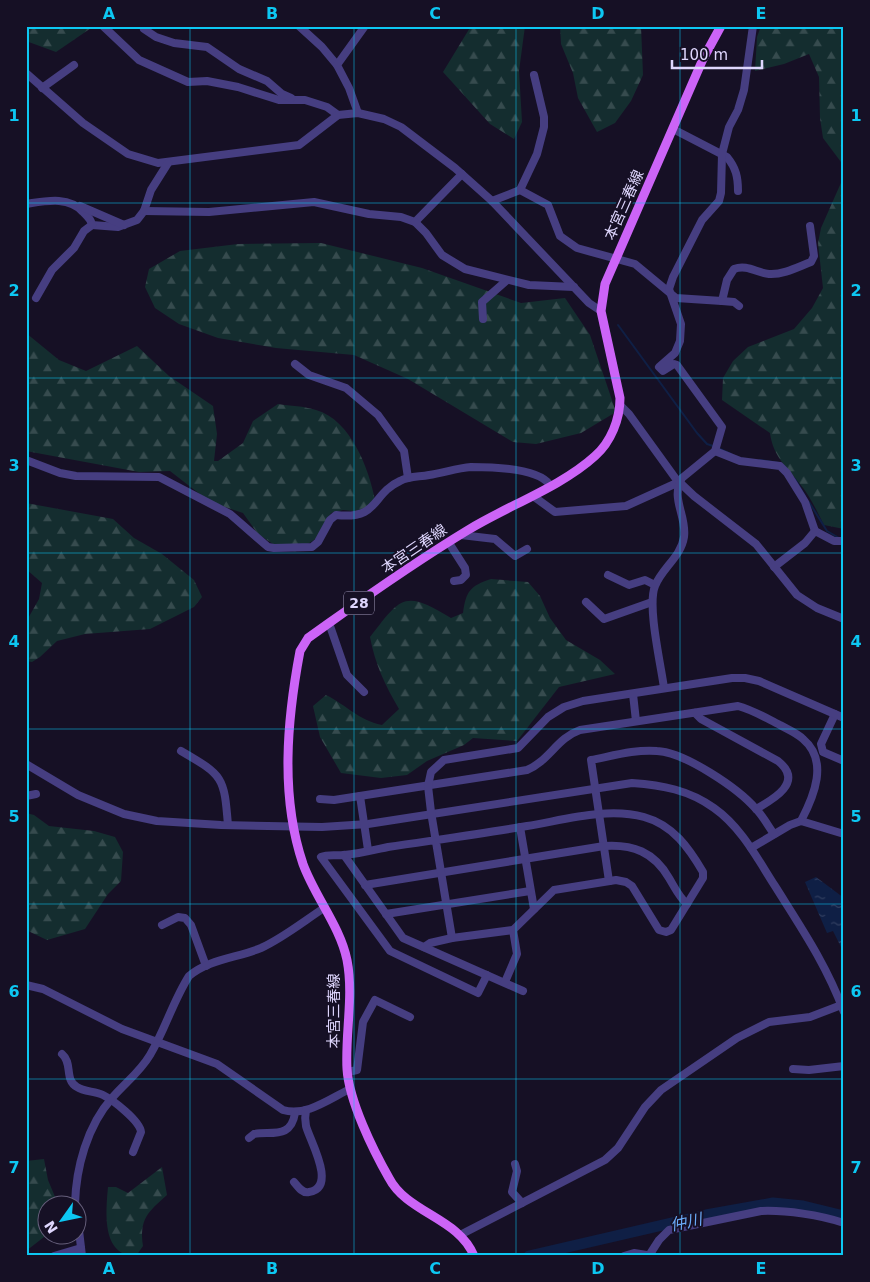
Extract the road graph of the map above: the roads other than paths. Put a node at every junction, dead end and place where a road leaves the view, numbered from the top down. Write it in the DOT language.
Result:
graph roads {
  1 [pos="103,26"];
  2 [pos="298,26"];
  3 [pos="365,26"];
  4 [pos="721,26"];
  5 [pos="753,26"];
  6 [pos="144,29"];
  7 [pos="74,65"];
  8 [pos="337,65"];
  9 [pos="26,73"];
  10 [pos="534,75"];
  11 [pos="42,88"];
  12 [pos="296,99"];
  13 [pos="358,114"];
  14 [pos="338,115"];
  15 [pos="673,129"];
  16 [pos="722,154"];
  17 [pos="168,163"];
  18 [pos="462,174"];
  19 [pos="520,190"];
  20 [pos="738,191"];
  21 [pos="492,201"];
  22 [pos="26,204"];
  23 [pos="78,205"];
  24 [pos="144,211"];
  25 [pos="415,222"];
  26 [pos="124,224"];
  27 [pos="92,226"];
  28 [pos="810,226"];
  29 [pos="616,258"];
  30 [pos="506,281"];
  31 [pos="574,287"];
  32 [pos="671,296"];
  33 [pos="36,298"];
  34 [pos="722,301"];
  35 [pos="739,306"];
  36 [pos="601,311"];
  37 [pos="483,319"];
  38 [pos="295,364"];
  39 [pos="620,405"];
  40 [pos="715,452"];
  41 [pos="26,460"];
  42 [pos="408,478"];
  43 [pos="679,482"];
  44 [pos="550,485"];
  45 [pos="533,496"];
  46 [pos="815,531"];
  47 [pos="461,535"];
  48 [pos="844,541"];
  49 [pos="449,542"];
  50 [pos="527,549"];
  51 [pos="774,567"];
  52 [pos="608,575"];
  53 [pos="454,581"];
  54 [pos="655,585"];
  55 [pos="586,602"];
  56 [pos="652,602"];
  57 [pos="842,619"];
  58 [pos="329,623"];
  59 [pos="664,688"];
  60 [pos="364,692"];
  61 [pos="633,694"];
  62 [pos="695,713"];
  63 [pos="835,714"];
  64 [pos="844,718"];
  65 [pos="636,721"];
  66 [pos="181,751"];
  67 [pos="844,761"];
  68 [pos="26,764"];
  69 [pos="428,786"];
  70 [pos="595,787"];
  71 [pos="36,794"];
  72 [pos="26,796"];
  73 [pos="360,796"];
  74 [pos="320,799"];
  75 [pos="756,809"];
  76 [pos="431,812"];
  77 [pos="599,815"];
  78 [pos="801,821"];
  79 [pos="364,824"];
  80 [pos="228,826"];
  81 [pos="294,826"];
  82 [pos="520,827"];
  83 [pos="774,834"];
  84 [pos="844,834"];
  85 [pos="436,840"];
  86 [pos="604,846"];
  87 [pos="751,848"];
  88 [pos="368,850"];
  89 [pos="344,855"];
  90 [pos="525,859"];
  91 [pos="441,872"];
  92 [pos="609,881"];
  93 [pos="365,885"];
  94 [pos="530,891"];
  95 [pos="446,904"];
  96 [pos="687,904"];
  97 [pos="324,908"];
  98 [pos="534,909"];
  99 [pos="386,914"];
  100 [pos="162,925"];
  101 [pos="513,930"];
  102 [pos="452,938"];
  103 [pos="424,947"];
  104 [pos="206,966"];
  105 [pos="487,975"];
  106 [pos="505,982"];
  107 [pos="26,985"];
  108 [pos="523,990"];
  109 [pos="843,1007"];
  110 [pos="410,1017"];
  111 [pos="157,1042"];
  112 [pos="62,1054"];
  113 [pos="844,1066"];
  114 [pos="794,1068"];
  115 [pos="348,1072"];
  116 [pos="350,1089"];
  117 [pos="110,1099"];
  118 [pos="306,1110"];
  119 [pos="295,1113"];
  120 [pos="249,1138"];
  121 [pos="133,1152"];
  122 [pos="515,1164"];
  123 [pos="294,1182"];
  124 [pos="76,1194"];
  125 [pos="522,1203"];
  126 [pos="844,1223"];
  127 [pos="460,1235"];
  128 [pos="81,1252"];
  129 [pos="652,1255"];
  130 [pos="54,1256"];
  131 [pos="474,1256"];
  132 [pos="624,1256"];
  1 -- 12 [label="street"];
  2 -- 8 [label="street"];
  3 -- 8 [label="street"];
  4 -- 15 [label="main road, 本宮三春線 / 28"];
  5 -- 16 [label="street"];
  6 -- 12 [label="street"];
  7 -- 11 [label="street"];
  8 -- 13 [label="street"];
  9 -- 11 [label="street"];
  10 -- 19 [label="street"];
  11 -- 17 [label="street"];
  12 -- 14 [label="street"];
  13 -- 14 [label="street"];
  13 -- 18 [label="street"];
  14 -- 17 [label="street"];
  15 -- 16 [label="street"];
  15 -- 29 [label="main road, 本宮三春線 / 28"];
  16 -- 20 [label="street"];
  16 -- 32 [label="street"];
  17 -- 24 [label="street"];
  18 -- 21 [label="street"];
  18 -- 25 [label="street"];
  19 -- 21 [label="street"];
  19 -- 29 [label="street"];
  21 -- 31 [label="street"];
  22 -- 23 [label="street"];
  23 -- 26 [label="street"];
  23 -- 27 [label="street"];
  24 -- 25 [label="street"];
  24 -- 26 [label="street"];
  25 -- 30 [label="street"];
  26 -- 27 [label="street"];
  27 -- 33 [label="street"];
  28 -- 34 [label="street"];
  29 -- 32 [label="street"];
  29 -- 36 [label="main road, 本宮三春線 / 28"];
  30 -- 31 [label="street"];
  30 -- 37 [label="street"];
  31 -- 36 [label="street"];
  32 -- 34 [label="street"];
  32 -- 40 [label="street"];
  34 -- 35 [label="street"];
  36 -- 39 [label="main road, 本宮三春線 / 28"];
  38 -- 42 [label="street"];
  39 -- 43 [label="street"];
  39 -- 44 [label="main road, 本宮三春線 / 28"];
  40 -- 43 [label="street"];
  40 -- 46 [label="street"];
  41 -- 42 [label="street"];
  42 -- 44 [label="street"];
  43 -- 45 [label="street"];
  43 -- 51 [label="street"];
  43 -- 54 [label="street"];
  44 -- 45 [label="main road, 本宮三春線 / 28"];
  45 -- 47 [label="main road, 本宮三春線 / 28"];
  46 -- 48 [label="street"];
  46 -- 51 [label="street"];
  47 -- 49 [label="main road, 本宮三春線 / 28"];
  47 -- 50 [label="street"];
  49 -- 53 [label="street"];
  49 -- 58 [label="main road, 本宮三春線 / 28"];
  51 -- 57 [label="street"];
  52 -- 54 [label="street"];
  54 -- 56 [label="street"];
  55 -- 56 [label="street"];
  56 -- 59 [label="street"];
  58 -- 60 [label="street"];
  58 -- 81 [label="main road, 本宮三春線 / 28"];
  59 -- 61 [label="street"];
  59 -- 63 [label="street"];
  61 -- 65 [label="street"];
  61 -- 69 [label="street"];
  62 -- 65 [label="street"];
  62 -- 75 [label="street"];
  62 -- 78 [label="street"];
  63 -- 64 [label="street"];
  63 -- 67 [label="street"];
  65 -- 69 [label="street"];
  66 -- 80 [label="street"];
  68 -- 80 [label="street"];
  69 -- 73 [label="street"];
  69 -- 76 [label="street"];
  70 -- 75 [label="street"];
  70 -- 76 [label="street"];
  70 -- 77 [label="street"];
  70 -- 87 [label="street"];
  71 -- 72 [label="street"];
  73 -- 74 [label="street"];
  73 -- 79 [label="street"];
  75 -- 83 [label="street"];
  76 -- 79 [label="street"];
  76 -- 85 [label="street"];
  77 -- 82 [label="street"];
  77 -- 86 [label="street"];
  77 -- 96 [label="street"];
  78 -- 83 [label="street"];
  78 -- 84 [label="street"];
  79 -- 81 [label="street"];
  79 -- 88 [label="street"];
  80 -- 81 [label="street"];
  81 -- 97 [label="main road, 本宮三春線 / 28"];
  82 -- 85 [label="street"];
  82 -- 90 [label="street"];
  83 -- 87 [label="street"];
  85 -- 88 [label="street"];
  85 -- 91 [label="street"];
  86 -- 90 [label="street"];
  86 -- 92 [label="street"];
  86 -- 96 [label="street"];
  87 -- 109 [label="street"];
  88 -- 89 [label="street"];
  89 -- 93 [label="street"];
  89 -- 105 [label="street"];
  90 -- 91 [label="street"];
  90 -- 94 [label="street"];
  91 -- 93 [label="street"];
  91 -- 95 [label="street"];
  92 -- 96 [label="street"];
  92 -- 98 [label="street"];
  93 -- 99 [label="street"];
  94 -- 95 [label="street"];
  94 -- 98 [label="street"];
  95 -- 99 [label="street"];
  95 -- 102 [label="street"];
  97 -- 104 [label="street"];
  97 -- 115 [label="main road, 本宮三春線 / 28"];
  98 -- 101 [label="street"];
  99 -- 103 [label="street"];
  100 -- 104 [label="street"];
  101 -- 102 [label="street"];
  101 -- 106 [label="street"];
  102 -- 103 [label="street"];
  103 -- 105 [label="street"];
  104 -- 111 [label="street"];
  105 -- 106 [label="street"];
  106 -- 108 [label="street"];
  107 -- 111 [label="street"];
  109 -- 125 [label="street"];
  110 -- 115 [label="street"];
  111 -- 117 [label="street"];
  111 -- 119 [label="street"];
  112 -- 117 [label="street"];
  113 -- 114 [label="street"];
  115 -- 116 [label="main road, 本宮三春線 / 28"];
  116 -- 118 [label="street"];
  116 -- 127 [label="main road, 本宮三春線 / 28"];
  117 -- 121 [label="street"];
  117 -- 124 [label="street"];
  118 -- 119 [label="street"];
  118 -- 123 [label="street"];
  119 -- 120 [label="street"];
  122 -- 125 [label="street"];
  125 -- 127 [label="street"];
  126 -- 129 [label="street"];
  127 -- 131 [label="main road, 本宮三春線 / 28"];
  128 -- 130 [label="street"];
  129 -- 132 [label="street"];
}
